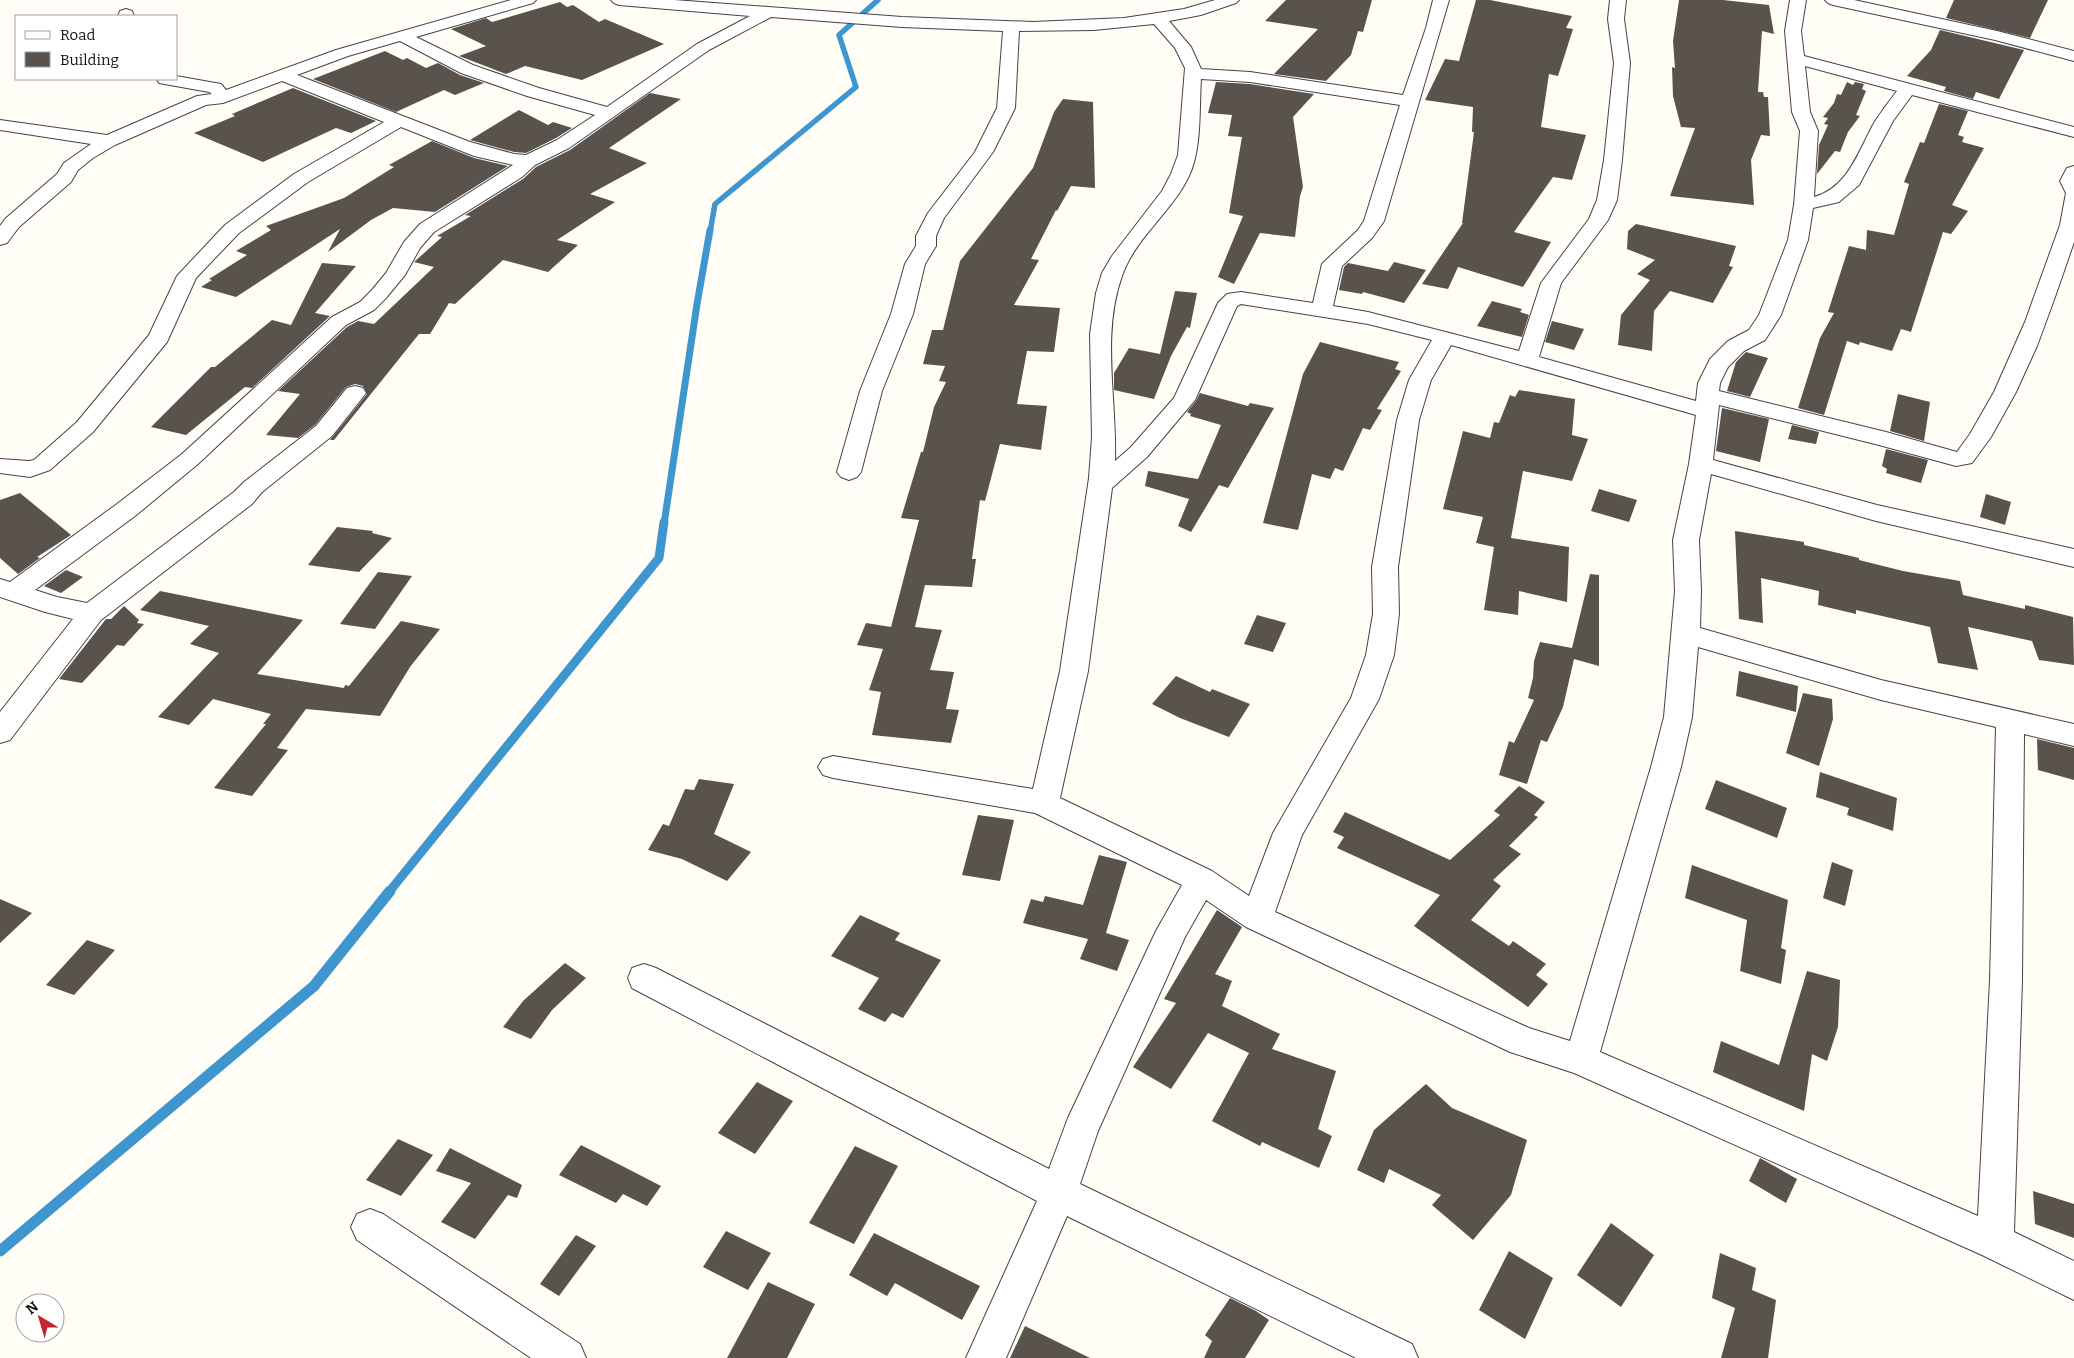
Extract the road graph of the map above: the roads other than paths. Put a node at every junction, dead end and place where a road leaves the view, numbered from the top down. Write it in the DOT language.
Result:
graph roads {
  1 [pos="528,0"];
  2 [pos="619,0"];
  3 [pos="1231,0"];
  4 [pos="1441,0"];
  5 [pos="1618,0"];
  6 [pos="1798,0"];
  7 [pos="1833,0"];
  8 [pos="769,12"];
  9 [pos="1158,18"];
  10 [pos="1010,25"];
  11 [pos="400,35"];
  12 [pos="2074,56"];
  13 [pos="1796,59"];
  14 [pos="1193,74"];
  15 [pos="282,75"];
  16 [pos="171,80"];
  17 [pos="1907,89"];
  18 [pos="217,98"];
  19 [pos="1410,101"];
  20 [pos="609,113"];
  21 [pos="400,120"];
  22 [pos="0,125"];
  23 [pos="2074,132"];
  24 [pos="109,141"];
  25 [pos="529,161"];
  26 [pos="2074,172"];
  27 [pos="2074,190"];
  28 [pos="2074,195"];
  29 [pos="1804,205"];
  30 [pos="0,239"];
  31 [pos="1322,311"];
  32 [pos="1446,337"];
  33 [pos="1527,360"];
  34 [pos="356,393"];
  35 [pos="1707,403"];
  36 [pos="1701,464"];
  37 [pos="0,466"];
  38 [pos="849,472"];
  39 [pos="1099,487"];
  40 [pos="2074,558"];
  41 [pos="7,590"];
  42 [pos="92,613"];
  43 [pos="1686,634"];
  44 [pos="2010,720"];
  45 [pos="2,728"];
  46 [pos="2074,735"];
  47 [pos="833,767"];
  48 [pos="1044,804"];
  49 [pos="1201,880"];
  50 [pos="1257,918"];
  51 [pos="644,978"];
  52 [pos="1581,1060"];
  53 [pos="1059,1193"];
  54 [pos="370,1227"];
  55 [pos="1996,1242"];
  56 [pos="2074,1282"];
  57 [pos="566,1358"];
  58 [pos="986,1358"];
  59 [pos="1398,1358"];
  1 -- 11 [label="street"];
  2 -- 8 [label="street"];
  3 -- 9 [label="street"];
  4 -- 19 [label="street"];
  5 -- 33 [label="street"];
  6 -- 13 [label="street"];
  7 -- 12 [label="street"];
  8 -- 10 [label="street"];
  8 -- 20 [label="street"];
  9 -- 10 [label="street"];
  9 -- 14 [label="street"];
  10 -- 38 [label="street"];
  11 -- 15 [label="street"];
  11 -- 20 [label="street"];
  13 -- 17 [label="street"];
  13 -- 29 [label="street"];
  14 -- 19 [label="street"];
  14 -- 39 [label="street"];
  15 -- 18 [label="street"];
  15 -- 21 [label="street"];
  16 -- 18 [label="street"];
  17 -- 23 [label="street"];
  17 -- 29 [label="street"];
  18 -- 24 [label="street"];
  19 -- 31 [label="street"];
  20 -- 25 [label="street"];
  21 -- 25 [label="street"];
  21 -- 37 [label="street"];
  22 -- 24 [label="street"];
  24 -- 30 [label="street"];
  25 -- 41 [label="street"];
  26 -- 27 [label="street"];
  28 -- 35 [label="street"];
  29 -- 35 [label="street"];
  31 -- 32 [label="street"];
  31 -- 39 [label="street"];
  32 -- 33 [label="street"];
  32 -- 50 [label="street"];
  33 -- 35 [label="street"];
  34 -- 42 [label="street"];
  35 -- 36 [label="street"];
  36 -- 40 [label="street"];
  36 -- 43 [label="street"];
  39 -- 48 [label="street"];
  41 -- 42 [label="street"];
  42 -- 45 [label="street"];
  43 -- 44 [label="street"];
  43 -- 52 [label="street"];
  44 -- 46 [label="street"];
  44 -- 55 [label="street"];
  47 -- 48 [label="street"];
  48 -- 49 [label="street"];
  49 -- 50 [label="street"];
  49 -- 53 [label="street"];
  50 -- 52 [label="street"];
  51 -- 53 [label="street"];
  52 -- 55 [label="street"];
  53 -- 58 [label="street"];
  53 -- 59 [label="street"];
  54 -- 57 [label="street"];
  55 -- 56 [label="street"];
}
